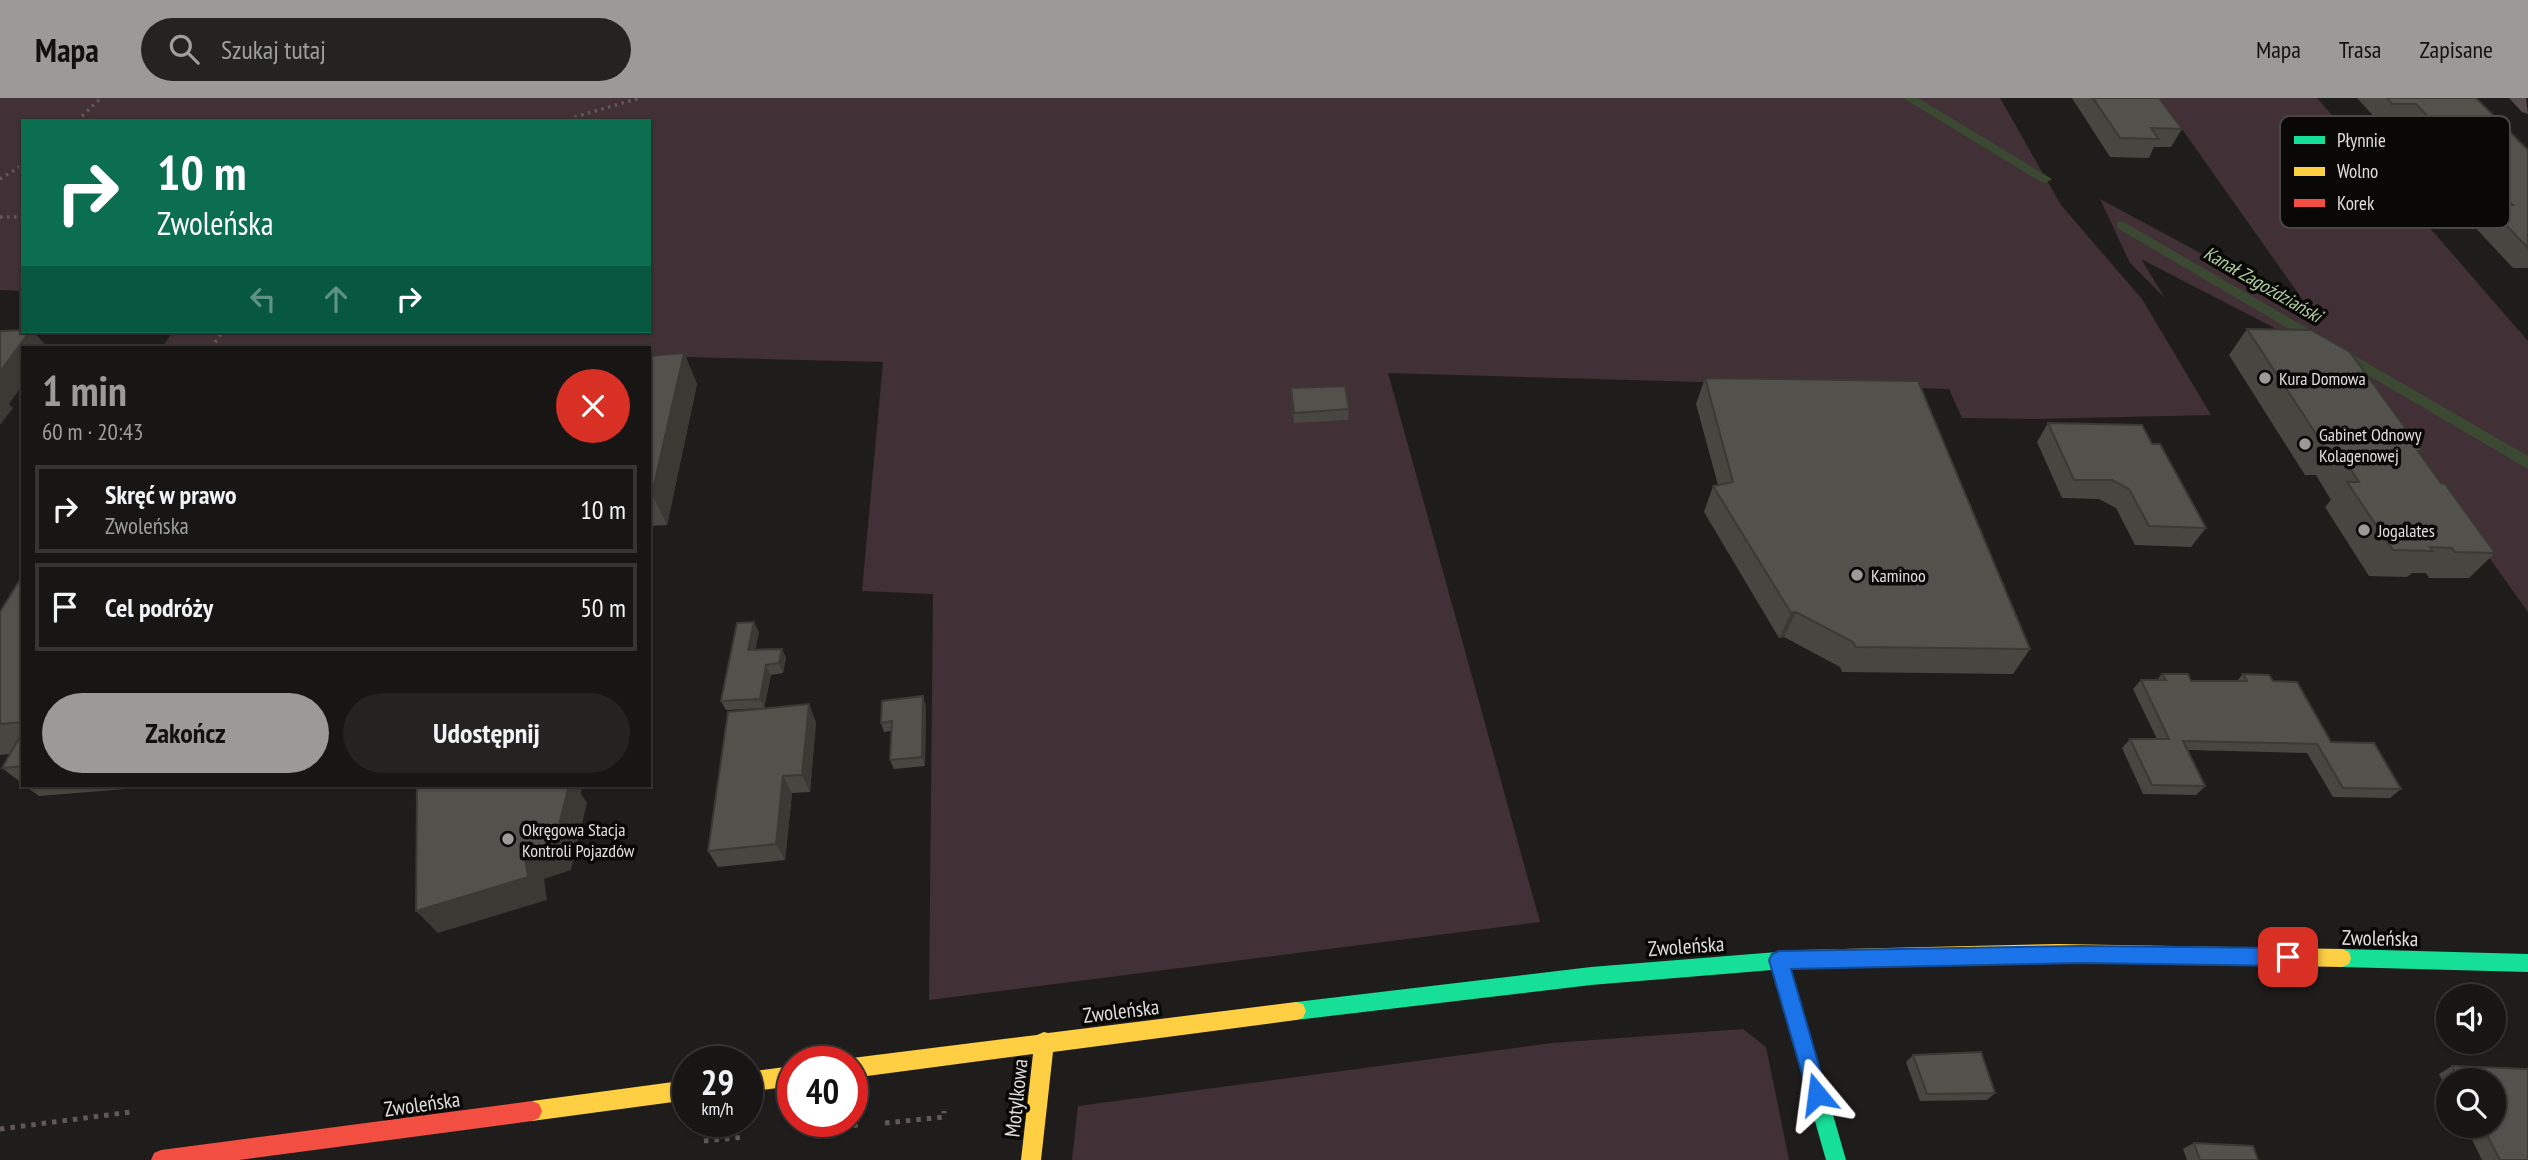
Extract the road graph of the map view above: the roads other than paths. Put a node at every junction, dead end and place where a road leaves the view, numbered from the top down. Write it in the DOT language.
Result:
graph roads {
  1 [pos="2517,98"];
  2 [pos="2528,109"];
  3 [pos="1779,960"];
  4 [pos="2528,963"];
  5 [pos="1044,1041"];
  6 [pos="868,1066"];
  7 [pos="672,1092"];
  8 [pos="161,1160"];
  9 [pos="1031,1160"];
  10 [pos="1836,1160"];
  1 -- 2 [label="lane"];
  3 -- 4 [label="street, Zwoleńska"];
  3 -- 5 [label="street, Zwoleńska"];
  3 -- 10 [label="street"];
  5 -- 6 [label="street, Zwoleńska"];
  5 -- 9 [label="street, Motylkowa"];
  7 -- 8 [label="street, Zwoleńska"];
}
